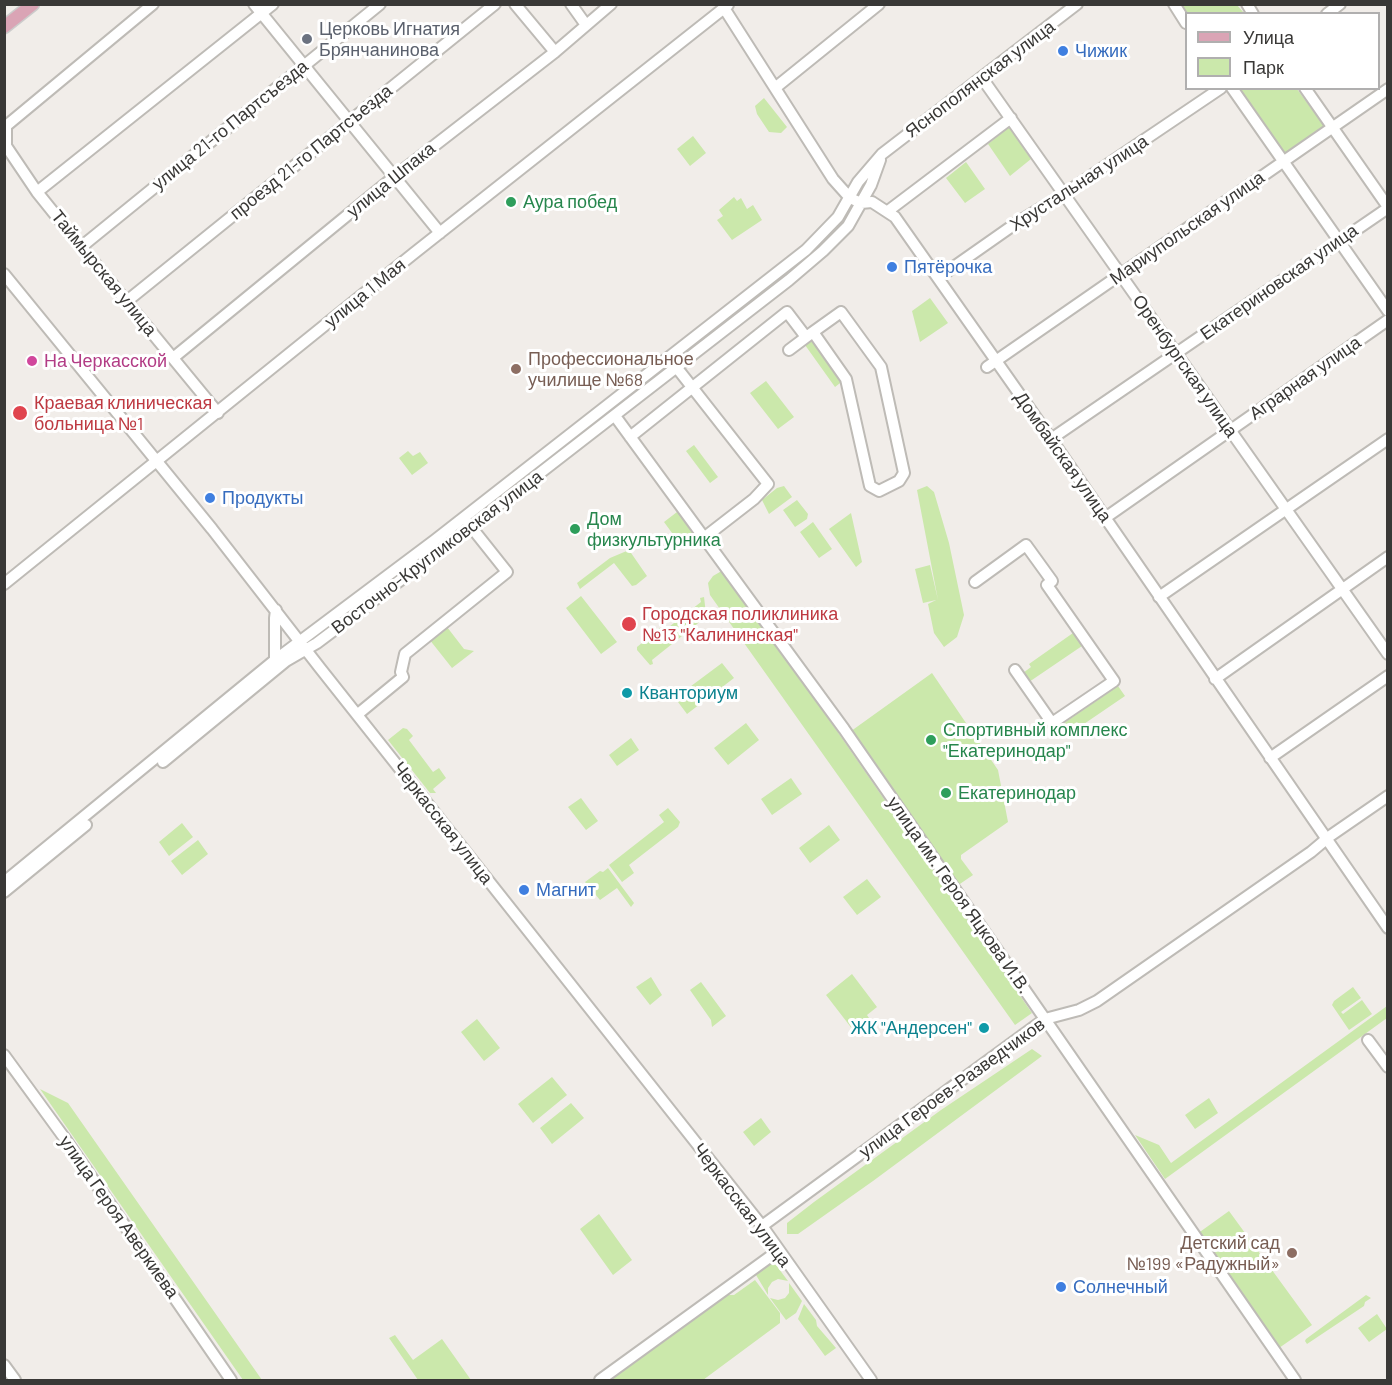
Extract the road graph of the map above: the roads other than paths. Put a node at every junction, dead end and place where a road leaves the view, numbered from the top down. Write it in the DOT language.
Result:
graph roads {
  1 [pos="20,4"];
  2 [pos="33,4"];
  3 [pos="153,4"];
  4 [pos="254,4"];
  5 [pos="273,4"];
  6 [pos="380,4"];
  7 [pos="495,4"];
  8 [pos="515,4"];
  9 [pos="570,4"];
  10 [pos="611,4"];
  11 [pos="879,4"];
  12 [pos="1077,4"];
  13 [pos="1173,4"];
  14 [pos="726,6"];
  15 [pos="261,14"];
  16 [pos="4,17"];
  17 [pos="1185,22"];
  18 [pos="586,25"];
  19 [pos="4,27"];
  20 [pos="555,52"];
  21 [pos="303,66"];
  22 [pos="982,78"];
  23 [pos="775,88"];
  24 [pos="1388,88"];
  25 [pos="1218,90"];
  26 [pos="1233,90"];
  27 [pos="1306,90"];
  28 [pos="1011,118"];
  29 [pos="348,121"];
  30 [pos="1332,128"];
  31 [pos="882,154"];
  32 [pos="1283,162"];
  33 [pos="394,177"];
  34 [pos="833,178"];
  35 [pos="858,182"];
  36 [pos="37,192"];
  37 [pos="1064,194"];
  38 [pos="850,198"];
  39 [pos="861,203"];
  40 [pos="1388,207"];
  41 [pos="888,211"];
  42 [pos="440,233"];
  43 [pos="1338,241"];
  44 [pos="81,247"];
  45 [pos="806,250"];
  46 [pos="814,259"];
  47 [pos="4,274"];
  48 [pos="1121,274"];
  49 [pos="938,278"];
  50 [pos="127,301"];
  51 [pos="1388,311"];
  52 [pos="1388,320"];
  53 [pos="809,334"];
  54 [pos="789,350"];
  55 [pos="1176,353"];
  56 [pos="173,358"];
  57 [pos="991,363"];
  58 [pos="677,368"];
  59 [pos="693,388"];
  60 [pos="218,413"];
  61 [pos="615,416"];
  62 [pos="1231,430"];
  63 [pos="630,436"];
  64 [pos="1051,439"];
  65 [pos="1388,439"];
  66 [pos="157,460"];
  67 [pos="1286,509"];
  68 [pos="464,517"];
  69 [pos="1105,518"];
  70 [pos="471,527"];
  71 [pos="705,537"];
  72 [pos="1388,557"];
  73 [pos="975,582"];
  74 [pos="4,584"];
  75 [pos="1342,589"];
  76 [pos="1159,597"];
  77 [pos="276,610"];
  78 [pos="304,645"];
  79 [pos="1388,654"];
  80 [pos="275,660"];
  81 [pos="1015,670"];
  82 [pos="1388,676"];
  83 [pos="1215,679"];
  84 [pos="358,714"];
  85 [pos="1270,758"];
  86 [pos="1388,796"];
  87 [pos="1327,841"];
  88 [pos="4,882"];
  89 [pos="4,892"];
  90 [pos="1388,928"];
  91 [pos="1045,1019"];
  92 [pos="1368,1040"];
  93 [pos="4,1055"];
  94 [pos="1388,1068"];
  95 [pos="762,1226"];
  96 [pos="778,1251"];
  97 [pos="4,1365"];
  98 [pos="15,1380"];
  99 [pos="231,1380"];
  100 [pos="600,1380"];
  101 [pos="870,1380"];
  102 [pos="1295,1380"];
  1 -- 16 [label="main road"];
  2 -- 19 [label="main road"];
  3 -- 36 [label="street, Таймырская улица"];
  4 -- 15 [label="street"];
  5 -- 15 [label="street"];
  6 -- 21 [label="street, улица 21-го Партсъезда"];
  7 -- 29 [label="street, проезд 21-го Партсъезда"];
  8 -- 20 [label="street"];
  9 -- 18 [label="street"];
  10 -- 18 [label="street, улица Шпака"];
  11 -- 23 [label="street"];
  12 -- 22 [label="street, Яснополянская улица"];
  13 -- 17 [label="street"];
  14 -- 23 [label="street"];
  14 -- 42 [label="street, улица 1 Мая"];
  15 -- 21 [label="street"];
  15 -- 36 [label="street"];
  18 -- 20 [label="street, улица Шпака"];
  20 -- 33 [label="street, улица Шпака"];
  21 -- 29 [label="street"];
  21 -- 44 [label="street, улица 21-го Партсъезда"];
  22 -- 28 [label="street, Оренбургская улица"];
  22 -- 31 [label="street, Яснополянская улица"];
  23 -- 34 [label="street"];
  24 -- 30 [label="street, Мариупольская улица"];
  25 -- 37 [label="street, Хрустальная улица"];
  26 -- 32 [label="street"];
  27 -- 30 [label="street"];
  28 -- 37 [label="street, Оренбургская улица"];
  28 -- 41 [label="street"];
  29 -- 33 [label="street"];
  29 -- 50 [label="street, проезд 21-го Партсъезда"];
  30 -- 32 [label="street, Мариупольская улица"];
  30 -- 40 [label="street"];
  31 -- 35 [label="street, Яснополянская улица"];
  31 -- 39 [label="street, Восточно-Кругликовская улица"];
  32 -- 43 [label="street"];
  32 -- 48 [label="street, Мариупольская улица"];
  33 -- 42 [label="street"];
  33 -- 56 [label="street, улица Шпака"];
  34 -- 35 [label="street"];
  34 -- 38 [label="street"];
  35 -- 38 [label="street, Восточно-Кругликовская улица"];
  36 -- 44 [label="street, Таймырская улица"];
  37 -- 48 [label="street, Оренбургская улица"];
  37 -- 49 [label="street, Хрустальная улица"];
  38 -- 39 [label="street"];
  38 -- 45 [label="street, Восточно-Кругликовская улица"];
  39 -- 41 [label="street"];
  39 -- 46 [label="street, Восточно-Кругликовская улица"];
  40 -- 43 [label="street, Екатериновская улица"];
  41 -- 49 [label="street, Домбайская улица"];
  42 -- 60 [label="street, улица 1 Мая"];
  43 -- 51 [label="street"];
  43 -- 55 [label="street, Екатериновская улица"];
  44 -- 50 [label="street, Таймырская улица"];
  45 -- 46 [label="street"];
  45 -- 68 [label="street, Восточно-Кругликовская улица"];
  46 -- 58 [label="street, Восточно-Кругликовская улица"];
  47 -- 66 [label="street, Черкасская улица"];
  48 -- 55 [label="street, Оренбургская улица"];
  48 -- 57 [label="street, Мариупольская улица"];
  49 -- 57 [label="street, Домбайская улица"];
  50 -- 56 [label="street, Таймырская улица"];
  52 -- 62 [label="street, Аграрная улица"];
  53 -- 53 [label="street"];
  53 -- 54 [label="street"];
  53 -- 59 [label="street"];
  55 -- 62 [label="street, Оренбургская улица"];
  55 -- 64 [label="street, Екатериновская улица"];
  56 -- 60 [label="street, Таймырская улица"];
  57 -- 64 [label="street, Домбайская улица"];
  58 -- 59 [label="street"];
  58 -- 61 [label="street, Восточно-Кругликовская улица"];
  59 -- 63 [label="street"];
  59 -- 71 [label="street"];
  60 -- 66 [label="street, улица 1 Мая"];
  61 -- 63 [label="street, улица им. Героя Яцкова И.В."];
  61 -- 70 [label="street, Восточно-Кругликовская улица"];
  62 -- 67 [label="street, Оренбургская улица"];
  62 -- 69 [label="street, Аграрная улица"];
  63 -- 71 [label="street, улица им. Героя Яцкова И.В."];
  64 -- 69 [label="street, Домбайская улица"];
  65 -- 67 [label="street"];
  66 -- 74 [label="street, улица 1 Мая"];
  66 -- 77 [label="street, Черкасская улица"];
  67 -- 75 [label="street, Оренбургская улица"];
  67 -- 76 [label="street"];
  68 -- 70 [label="street"];
  68 -- 78 [label="street, Восточно-Кругликовская улица"];
  69 -- 76 [label="street, Домбайская улица"];
  70 -- 78 [label="street, Восточно-Кругликовская улица"];
  70 -- 84 [label="street"];
  71 -- 91 [label="street, улица им. Героя Яцкова И.В."];
  72 -- 75 [label="street"];
  73 -- 81 [label="street"];
  75 -- 79 [label="street, Оренбургская улица"];
  75 -- 83 [label="street"];
  76 -- 83 [label="street, Домбайская улица"];
  77 -- 78 [label="street, Черкасская улица"];
  77 -- 80 [label="street"];
  78 -- 80 [label="street, Восточно-Кругликовская улица"];
  78 -- 84 [label="street, Черкасская улица"];
  78 -- 89 [label="street, Восточно-Кругликовская улица"];
  80 -- 88 [label="street, Восточно-Кругликовская улица"];
  82 -- 85 [label="street"];
  83 -- 85 [label="street, Домбайская улица"];
  84 -- 95 [label="street, Черкасская улица"];
  85 -- 87 [label="street, Домбайская улица"];
  86 -- 87 [label="street, улица Героев-Разведчиков"];
  87 -- 90 [label="street, Домбайская улица"];
  87 -- 91 [label="street, улица Героев-Разведчиков"];
  91 -- 95 [label="street, улица Героев-Разведчиков"];
  91 -- 102 [label="street, улица им. Героя Яцкова И.В."];
  92 -- 94 [label="street"];
  93 -- 99 [label="street, улица Героя Аверкиева"];
  95 -- 96 [label="street, Черкасская улица"];
  96 -- 100 [label="street"];
  96 -- 101 [label="street, Черкасская улица"];
  97 -- 98 [label="street"];
}
